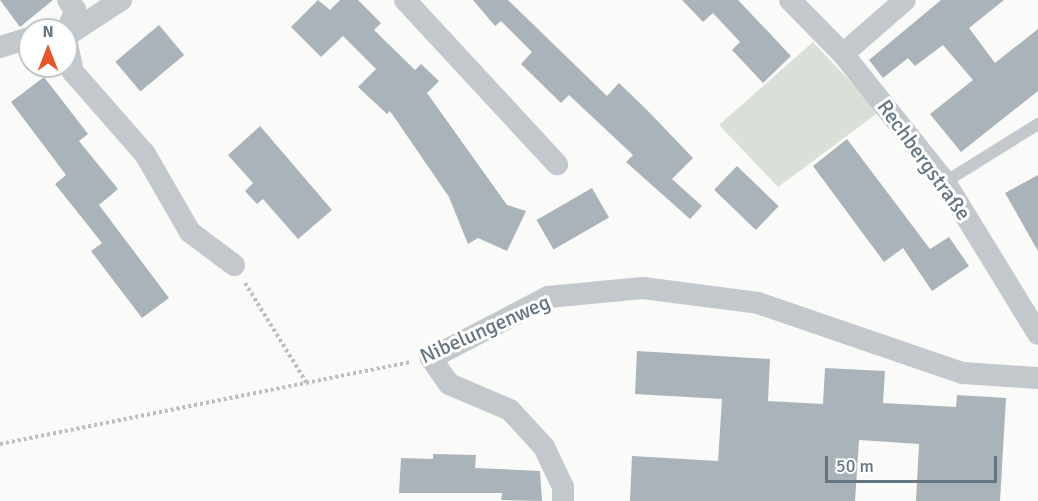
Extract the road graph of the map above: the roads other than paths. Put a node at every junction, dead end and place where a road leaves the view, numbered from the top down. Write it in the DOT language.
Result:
graph roads {
  1 [pos="68,0"];
  2 [pos="121,0"];
  3 [pos="405,0"];
  4 [pos="790,0"];
  5 [pos="904,0"];
  6 [pos="72,18"];
  7 [pos="78,28"];
  8 [pos="18,42"];
  9 [pos="0,47"];
  10 [pos="843,54"];
  11 [pos="78,78"];
  12 [pos="1038,124"];
  13 [pos="557,164"];
  14 [pos="945,182"];
  15 [pos="234,265"];
  16 [pos="1038,334"];
  17 [pos="1038,378"];
  18 [pos="563,501"];
  1 -- 6 [label="street"];
  2 -- 7 [label="street"];
  3 -- 13 [label="street"];
  4 -- 10 [label="street, Rechbergstraße"];
  5 -- 10 [label="street"];
  8 -- 9 [label="street"];
  10 -- 14 [label="street, Rechbergstraße"];
  11 -- 15 [label="street"];
  12 -- 14 [label="lane"];
  14 -- 16 [label="street, Rechbergstraße"];
  17 -- 18 [label="street, Nibelungenweg"];
}
